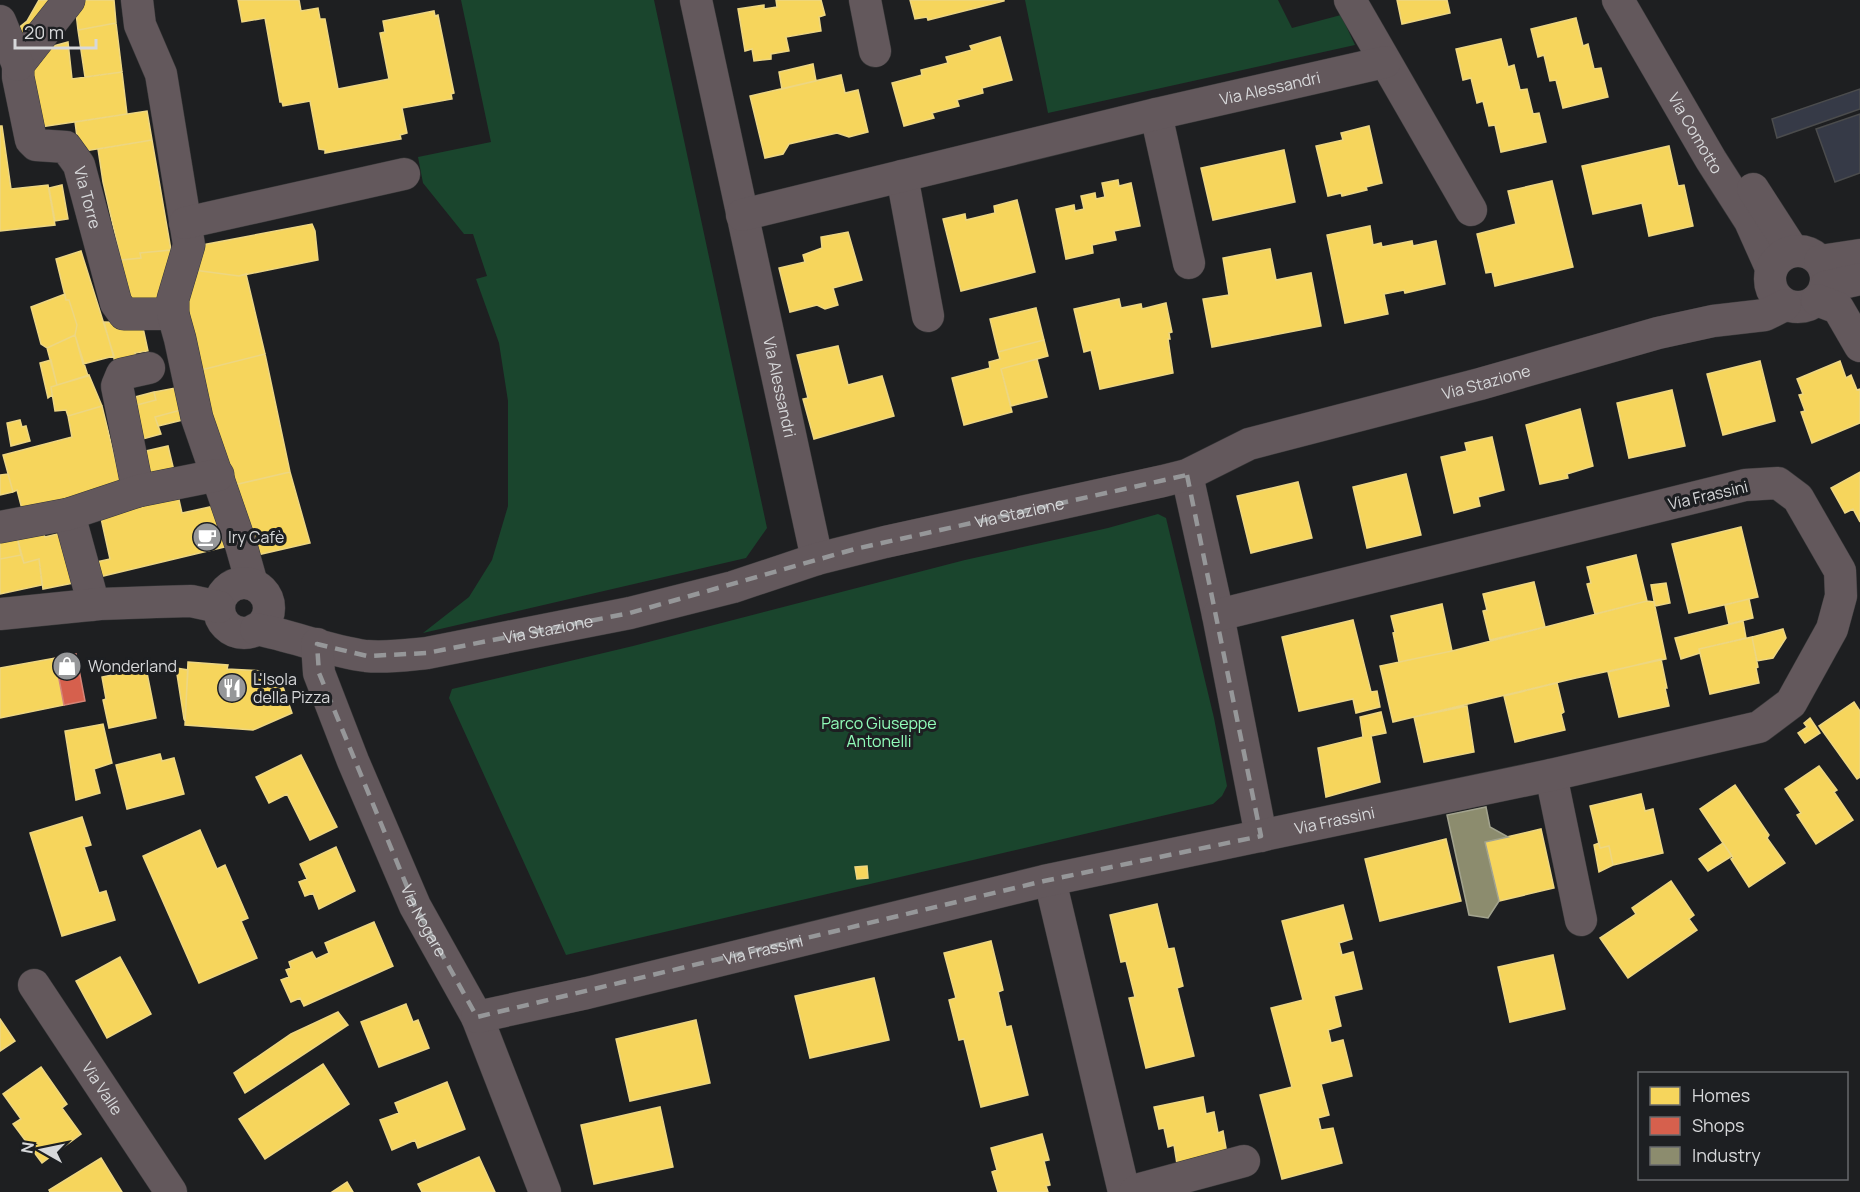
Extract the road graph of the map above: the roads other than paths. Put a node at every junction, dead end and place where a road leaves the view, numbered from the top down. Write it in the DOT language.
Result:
graph roads {
  1 [pos="69,0"];
  2 [pos="136,0"];
  3 [pos="696,0"];
  4 [pos="865,0"];
  5 [pos="1350,0"];
  6 [pos="1617,0"];
  7 [pos="1639,0"];
  8 [pos="0,21"];
  9 [pos="875,51"];
  10 [pos="1385,62"];
  11 [pos="18,65"];
  12 [pos="1156,114"];
  13 [pos="404,174"];
  14 [pos="902,176"];
  15 [pos="1471,210"];
  16 [pos="742,214"];
  17 [pos="185,223"];
  18 [pos="1860,255"];
  19 [pos="1189,263"];
  20 [pos="1860,279"];
  21 [pos="1797,280"];
  22 [pos="172,314"];
  23 [pos="928,316"];
  24 [pos="1860,346"];
  25 [pos="149,368"];
  26 [pos="218,475"];
  27 [pos="1187,475"];
  28 [pos="138,492"];
  29 [pos="69,514"];
  30 [pos="0,527"];
  31 [pos="817,559"];
  32 [pos="235,602"];
  33 [pos="91,605"];
  34 [pos="0,614"];
  35 [pos="1218,615"];
  36 [pos="317,645"];
  37 [pos="1551,775"];
  38 [pos="1261,836"];
  39 [pos="1050,880"];
  40 [pos="1581,920"];
  41 [pos="33,985"];
  42 [pos="477,1017"];
  43 [pos="1244,1161"];
  44 [pos="171,1192"];
  45 [pos="545,1192"];
  46 [pos="1124,1192"];
  47 [pos="1135,1192"];
  1 -- 11 [label="street"];
  2 -- 17 [label="street"];
  3 -- 16 [label="street, Via Alessandri"];
  4 -- 9 [label="street"];
  5 -- 10 [label="street"];
  6 -- 21 [label="street, Via Comotto"];
  7 -- 21 [label="street, Via Comotto"];
  8 -- 11 [label="street, Via Torre"];
  10 -- 12 [label="street, Via Alessandri"];
  10 -- 15 [label="street"];
  11 -- 22 [label="street, Via Torre"];
  12 -- 14 [label="street, Via Alessandri"];
  12 -- 19 [label="street"];
  13 -- 17 [label="street"];
  14 -- 16 [label="street, Via Alessandri"];
  14 -- 23 [label="street"];
  16 -- 31 [label="street, Via Alessandri"];
  17 -- 22 [label="street"];
  18 -- 21 [label="street"];
  20 -- 21 [label="street"];
  21 -- 24 [label="street"];
  21 -- 27 [label="street, Via Stazione"];
  22 -- 26 [label="street"];
  25 -- 28 [label="street"];
  26 -- 28 [label="street"];
  26 -- 32 [label="street"];
  27 -- 31 [label="street, Via Stazione"];
  27 -- 35 [label="street"];
  28 -- 29 [label="street"];
  29 -- 30 [label="street"];
  29 -- 33 [label="street"];
  31 -- 36 [label="street, Via Stazione"];
  32 -- 33 [label="street, Via Stazione"];
  32 -- 36 [label="street, Via Stazione"];
  33 -- 34 [label="street, Via Stazione"];
  35 -- 37 [label="street, Via Frassini"];
  35 -- 38 [label="street"];
  36 -- 42 [label="street, Via Nogare"];
  37 -- 38 [label="street, Via Frassini"];
  37 -- 40 [label="street"];
  38 -- 39 [label="street, Via Frassini"];
  39 -- 42 [label="street, Via Frassini"];
  39 -- 46 [label="street"];
  41 -- 44 [label="street, Via Valle"];
  42 -- 45 [label="street, Via Nogare"];
  43 -- 47 [label="street"];
}
